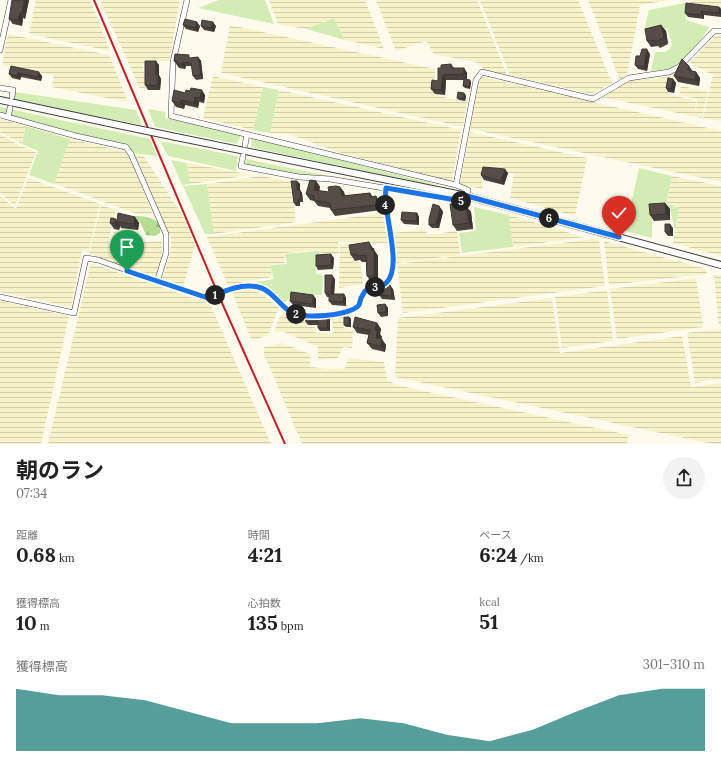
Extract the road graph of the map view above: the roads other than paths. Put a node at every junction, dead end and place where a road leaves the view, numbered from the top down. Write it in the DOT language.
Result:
graph roads {
  1 [pos="11,0"];
  2 [pos="187,0"];
  3 [pos="721,30"];
  4 [pos="0,50"];
  5 [pos="0,88"];
  6 [pos="12,97"];
  7 [pos="0,100"];
  8 [pos="10,108"];
  9 [pos="0,115"];
  10 [pos="8,117"];
  11 [pos="247,134"];
  12 [pos="245,145"];
  13 [pos="243,156"];
  14 [pos="456,185"];
  15 [pos="386,188"];
  16 [pos="467,196"];
  17 [pos="721,264"];
  18 [pos="157,282"];
  19 [pos="0,297"];
  1 -- 4 [label="street"];
  2 -- 11 [label="street"];
  3 -- 14 [label="street"];
  5 -- 6 [label="street"];
  7 -- 16 [label="street, bridge"];
  8 -- 10 [label="street"];
  9 -- 10 [label="street"];
  10 -- 18 [label="street"];
  11 -- 12 [label="street"];
  11 -- 14 [label="street"];
  13 -- 15 [label="street"];
  14 -- 16 [label="street"];
  15 -- 16 [label="street"];
  15 -- 18 [label="street"];
  16 -- 17 [label="street"];
  18 -- 19 [label="street"];
}
